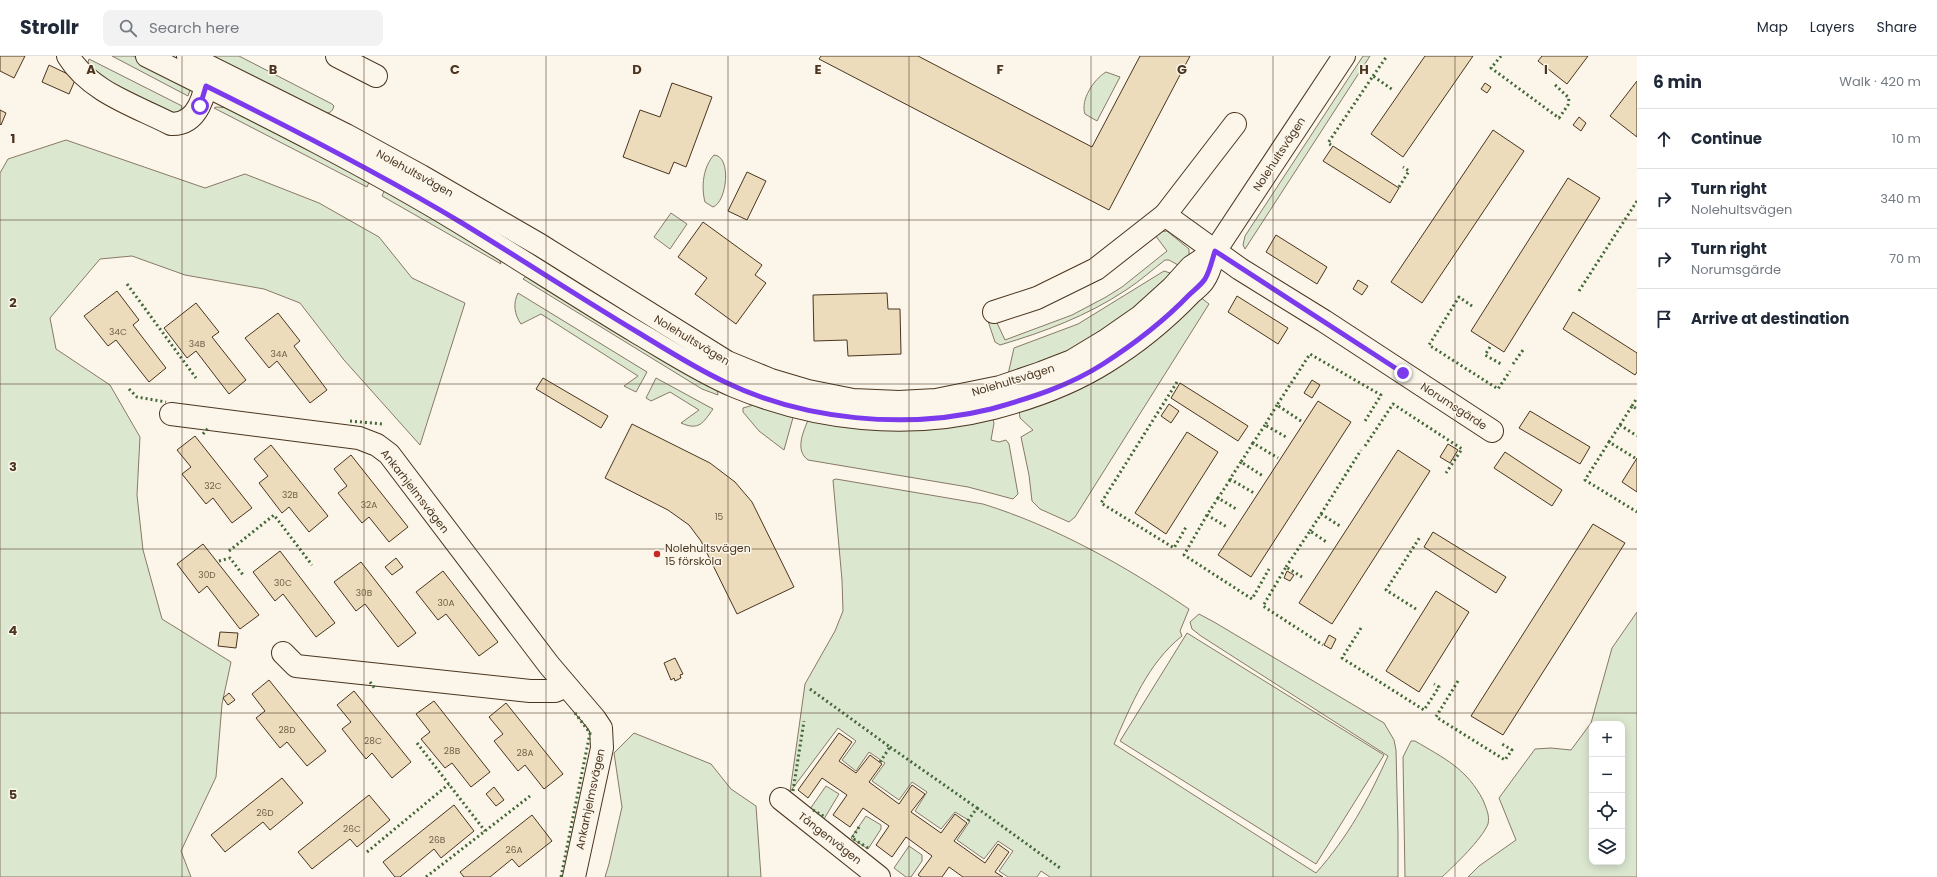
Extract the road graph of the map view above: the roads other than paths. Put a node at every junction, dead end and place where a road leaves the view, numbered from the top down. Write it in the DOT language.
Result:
graph roads {
  1 [pos="68,56"];
  2 [pos="147,56"];
  3 [pos="336,56"];
  4 [pos="1344,56"];
  5 [pos="201,69"];
  6 [pos="376,76"];
  7 [pos="1236,124"];
  8 [pos="1166,215"];
  9 [pos="1215,251"];
  10 [pos="994,312"];
  11 [pos="171,414"];
  12 [pos="1492,431"];
  13 [pos="283,652"];
  14 [pos="566,686"];
  15 [pos="781,800"];
  16 [pos="574,877"];
  17 [pos="879,877"];
  1 -- 5 [label="street"];
  2 -- 5 [label="street, Nolehultsvägen"];
  3 -- 6 [label="street"];
  4 -- 9 [label="street, Nolehultsvägen"];
  5 -- 9 [label="street, Nolehultsvägen"];
  7 -- 8 [label="street"];
  8 -- 9 [label="street, Norumsgärde"];
  8 -- 10 [label="street"];
  9 -- 12 [label="street, Norumsgärde"];
  11 -- 14 [label="street, Ankarhjelmsvägen"];
  13 -- 14 [label="street"];
  14 -- 16 [label="street, Ankarhjelmsvägen"];
  15 -- 17 [label="street, Tångenvägen"];
}
